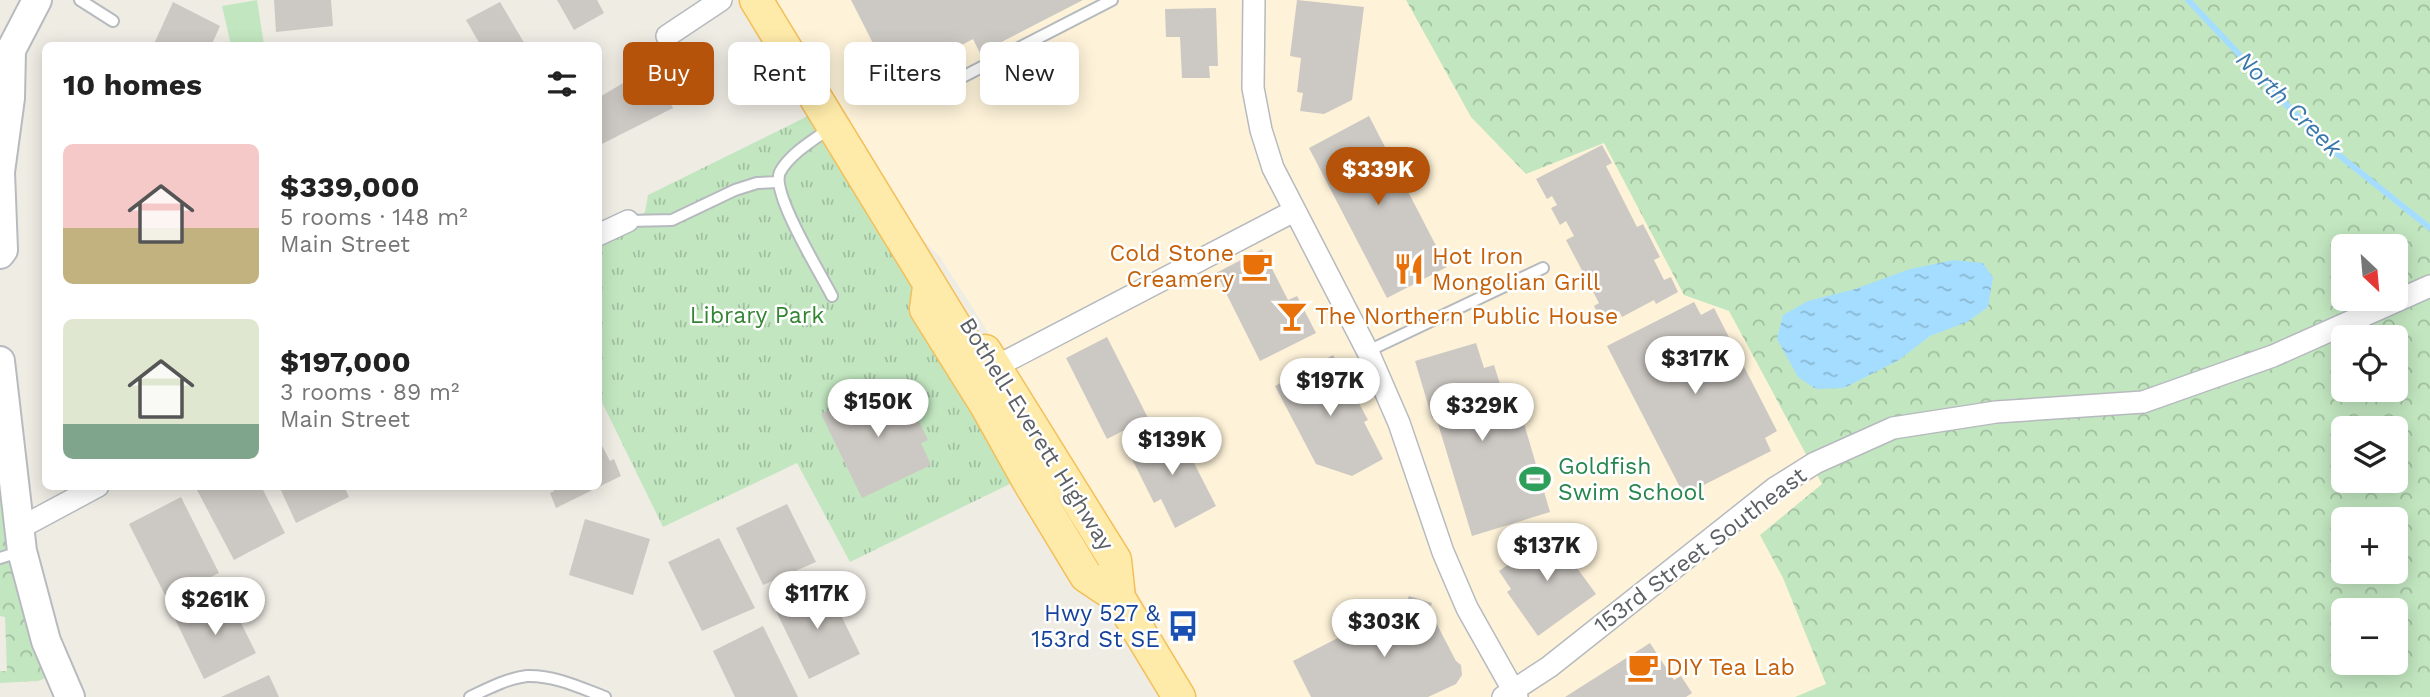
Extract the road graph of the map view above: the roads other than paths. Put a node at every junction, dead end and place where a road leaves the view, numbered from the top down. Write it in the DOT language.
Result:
graph roads {
  1 [pos="37,0"];
  2 [pos="80,0"];
  3 [pos="721,0"];
  4 [pos="755,0"];
  5 [pos="1112,0"];
  6 [pos="1254,0"];
  7 [pos="113,21"];
  8 [pos="667,36"];
  9 [pos="6,57"];
  10 [pos="966,75"];
  11 [pos="831,127"];
  12 [pos="778,182"];
  13 [pos="1294,211"];
  14 [pos="628,221"];
  15 [pos="602,233"];
  16 [pos="0,254"];
  17 [pos="1543,268"];
  18 [pos="2430,286"];
  19 [pos="929,287"];
  20 [pos="832,296"];
  21 [pos="1368,351"];
  22 [pos="0,361"];
  23 [pos="995,368"];
  24 [pos="92,490"];
  25 [pos="13,546"];
  26 [pos="1119,598"];
  27 [pos="1511,695"];
  28 [pos="70,697"];
  29 [pos="470,697"];
  30 [pos="605,697"];
  31 [pos="1179,697"];
  1 -- 9 [label="street"];
  2 -- 7 [label="lane"];
  3 -- 8 [label="street"];
  4 -- 11 [label="main road, Bothell-Everett Highway"];
  5 -- 10 [label="lane"];
  6 -- 13 [label="street"];
  9 -- 16 [label="street"];
  11 -- 12 [label="lane"];
  11 -- 19 [label="main road, Bothell-Everett Highway"];
  12 -- 14 [label="lane"];
  12 -- 20 [label="lane"];
  13 -- 21 [label="street"];
  13 -- 23 [label="street"];
  14 -- 15 [label="street"];
  17 -- 21 [label="lane"];
  18 -- 27 [label="street, 153rd Street Southeast"];
  19 -- 23 [label="main road, Bothell-Everett Highway"];
  19 -- 26 [label="main road, Bothell-Everett Highway"];
  21 -- 27 [label="street"];
  22 -- 25 [label="street"];
  23 -- 26 [label="main road, Bothell-Everett Highway"];
  24 -- 25 [label="street"];
  25 -- 28 [label="street"];
  26 -- 31 [label="main road, Bothell-Everett Highway"];
  29 -- 30 [label="lane"];
}
